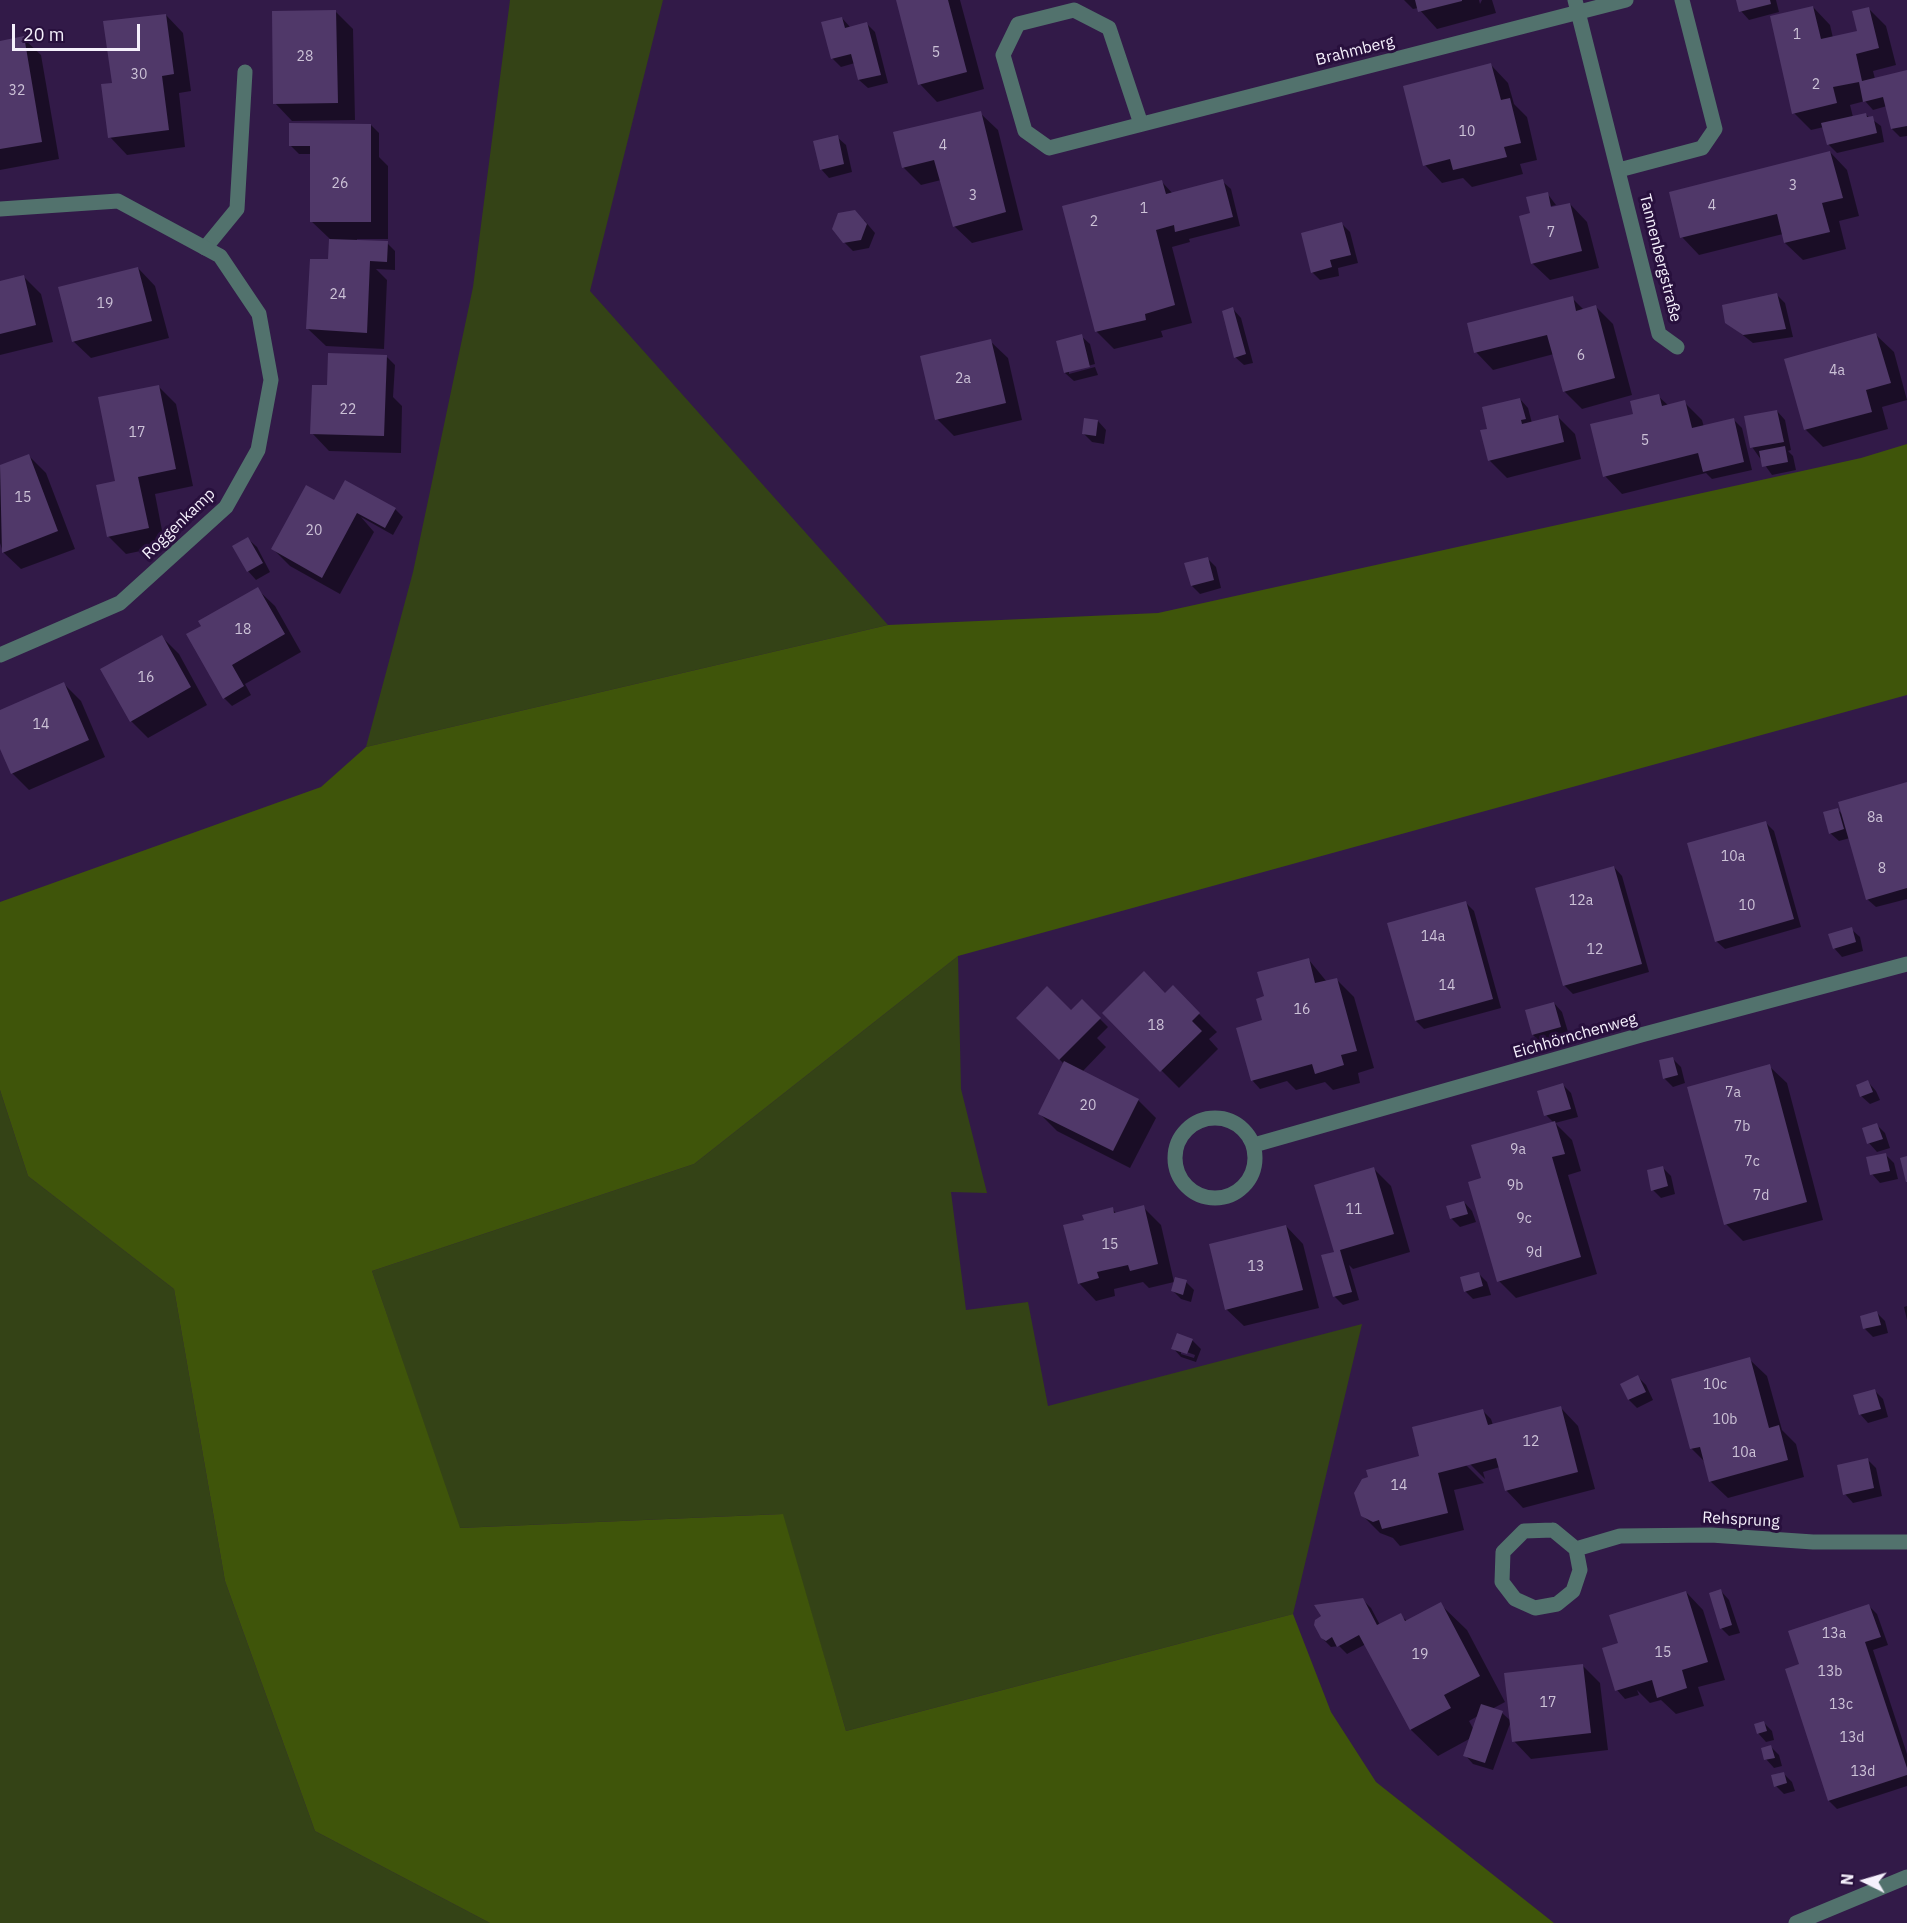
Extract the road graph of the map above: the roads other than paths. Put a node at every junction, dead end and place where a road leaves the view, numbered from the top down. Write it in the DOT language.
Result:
graph roads {
  1 [pos="1626,0"];
  2 [pos="1682,0"];
  3 [pos="1577,7"];
  4 [pos="245,72"];
  5 [pos="1141,124"];
  6 [pos="1619,170"];
  7 [pos="0,209"];
  8 [pos="205,248"];
  9 [pos="1677,347"];
  10 [pos="0,655"];
  11 [pos="1907,964"];
  12 [pos="1254,1145"];
  13 [pos="1907,1542"];
  14 [pos="1576,1549"];
  15 [pos="1907,1877"];
  16 [pos="1796,1923"];
  1 -- 3 [label="street"];
  2 -- 6 [label="street"];
  3 -- 5 [label="street, Brahmberg"];
  3 -- 6 [label="street, Tannenbergstraße"];
  4 -- 8 [label="street"];
  5 -- 5 [label="street, Brahmberg"];
  6 -- 9 [label="street, Tannenbergstraße"];
  7 -- 8 [label="street, Roggenkamp"];
  8 -- 10 [label="street, Roggenkamp"];
  11 -- 12 [label="street, Eichhörnchenweg"];
  12 -- 12 [label="street"];
  13 -- 14 [label="street, Rehsprung"];
  14 -- 14 [label="street"];
  15 -- 16 [label="street"];
}
